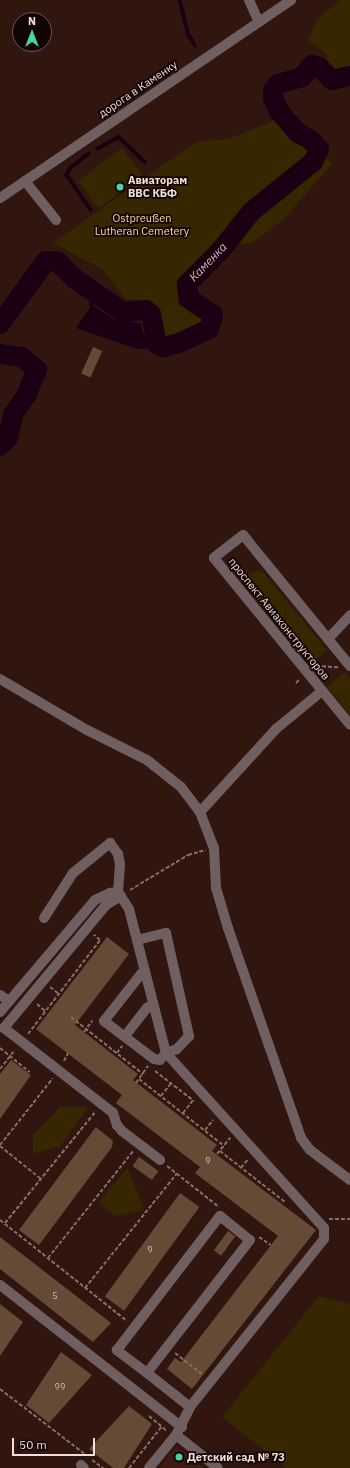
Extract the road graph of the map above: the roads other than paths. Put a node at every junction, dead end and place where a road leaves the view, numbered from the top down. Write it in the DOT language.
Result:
graph roads {
  1 [pos="249,0"];
  2 [pos="291,0"];
  3 [pos="259,22"];
  4 [pos="25,181"];
  5 [pos="0,198"];
  6 [pos="56,220"];
  7 [pos="350,615"];
  8 [pos="328,639"];
  9 [pos="345,666"];
  10 [pos="0,679"];
  11 [pos="322,691"];
  12 [pos="350,725"];
  13 [pos="200,812"];
  14 [pos="120,894"];
  15 [pos="44,918"];
  16 [pos="137,940"];
  17 [pos="145,973"];
  18 [pos="0,995"];
  19 [pos="9,1001"];
  20 [pos="154,1005"];
  21 [pos="0,1012"];
  22 [pos="2,1030"];
  23 [pos="124,1041"];
  24 [pos="166,1053"];
  25 [pos="160,1160"];
  26 [pos="350,1180"];
  27 [pos="0,1285"];
  28 [pos="147,1373"];
  29 [pos="190,1407"];
  30 [pos="175,1431"];
  31 [pos="150,1468"];
  32 [pos="218,1468"];
  1 -- 3 [label="street"];
  2 -- 3 [label="street, дорога в Каменку"];
  3 -- 4 [label="street, дорога в Каменку"];
  4 -- 5 [label="street, дорога в Каменку"];
  4 -- 6 [label="street"];
  7 -- 8 [label="street"];
  8 -- 9 [label="street, проспект Авиаконструкторов"];
  8 -- 11 [label="street, проспект Авиаконструкторов"];
  10 -- 13 [label="street"];
  11 -- 12 [label="street, проспект Авиаконструкторов"];
  11 -- 13 [label="street"];
  13 -- 26 [label="street"];
  14 -- 15 [label="street"];
  14 -- 16 [label="street"];
  14 -- 19 [label="street"];
  14 -- 22 [label="street"];
  16 -- 17 [label="street"];
  16 -- 24 [label="street"];
  17 -- 20 [label="street"];
  17 -- 23 [label="street"];
  18 -- 19 [label="street"];
  19 -- 21 [label="street"];
  20 -- 23 [label="street"];
  20 -- 24 [label="street"];
  22 -- 25 [label="street"];
  23 -- 24 [label="street"];
  24 -- 29 [label="street"];
  27 -- 30 [label="street"];
  28 -- 28 [label="street"];
  28 -- 29 [label="street"];
  29 -- 30 [label="street"];
  30 -- 31 [label="street"];
  30 -- 32 [label="street"];
}
